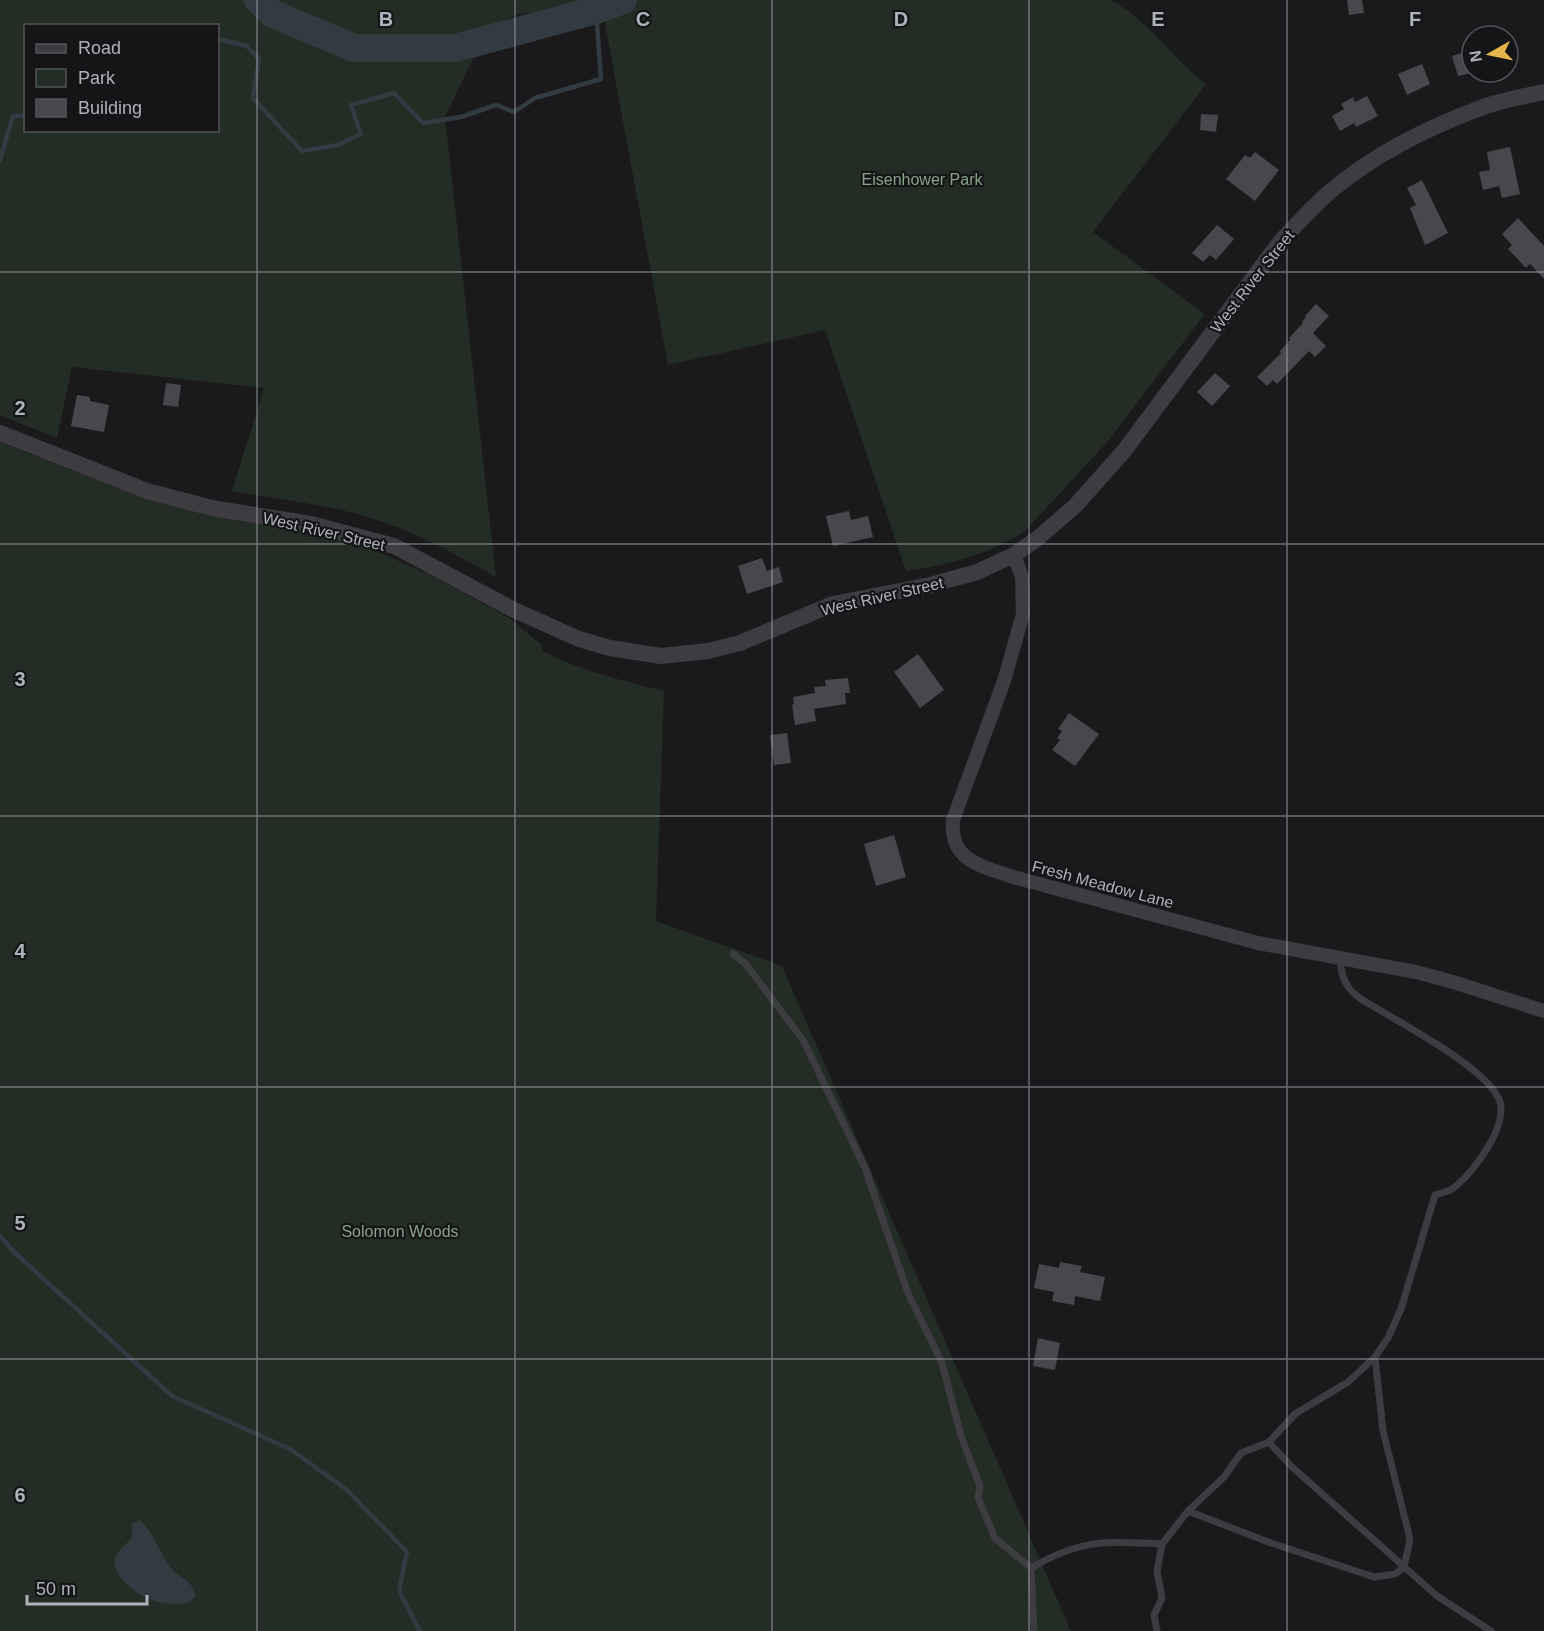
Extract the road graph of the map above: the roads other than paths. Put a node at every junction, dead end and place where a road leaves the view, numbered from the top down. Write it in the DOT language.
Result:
graph roads {
  1 [pos="1544,92"];
  2 [pos="0,433"];
  3 [pos="1014,555"];
  4 [pos="733,954"];
  5 [pos="1340,958"];
  6 [pos="1544,1011"];
  7 [pos="1375,1357"];
  8 [pos="1269,1442"];
  9 [pos="1188,1511"];
  10 [pos="1162,1544"];
  11 [pos="1404,1567"];
  12 [pos="1031,1568"];
  13 [pos="1034,1631"];
  14 [pos="1157,1631"];
  15 [pos="1491,1631"];
  1 -- 3 [label="street, West River Street"];
  2 -- 3 [label="street, West River Street"];
  3 -- 5 [label="street, Fresh Meadow Lane"];
  4 -- 12 [label="lane"];
  5 -- 6 [label="street, Fresh Meadow Lane"];
  5 -- 7 [label="lane"];
  7 -- 8 [label="lane"];
  7 -- 11 [label="lane"];
  8 -- 9 [label="lane"];
  8 -- 11 [label="lane"];
  9 -- 10 [label="lane"];
  9 -- 11 [label="lane"];
  10 -- 12 [label="lane"];
  10 -- 14 [label="lane"];
  11 -- 15 [label="lane"];
  12 -- 13 [label="lane"];
}
